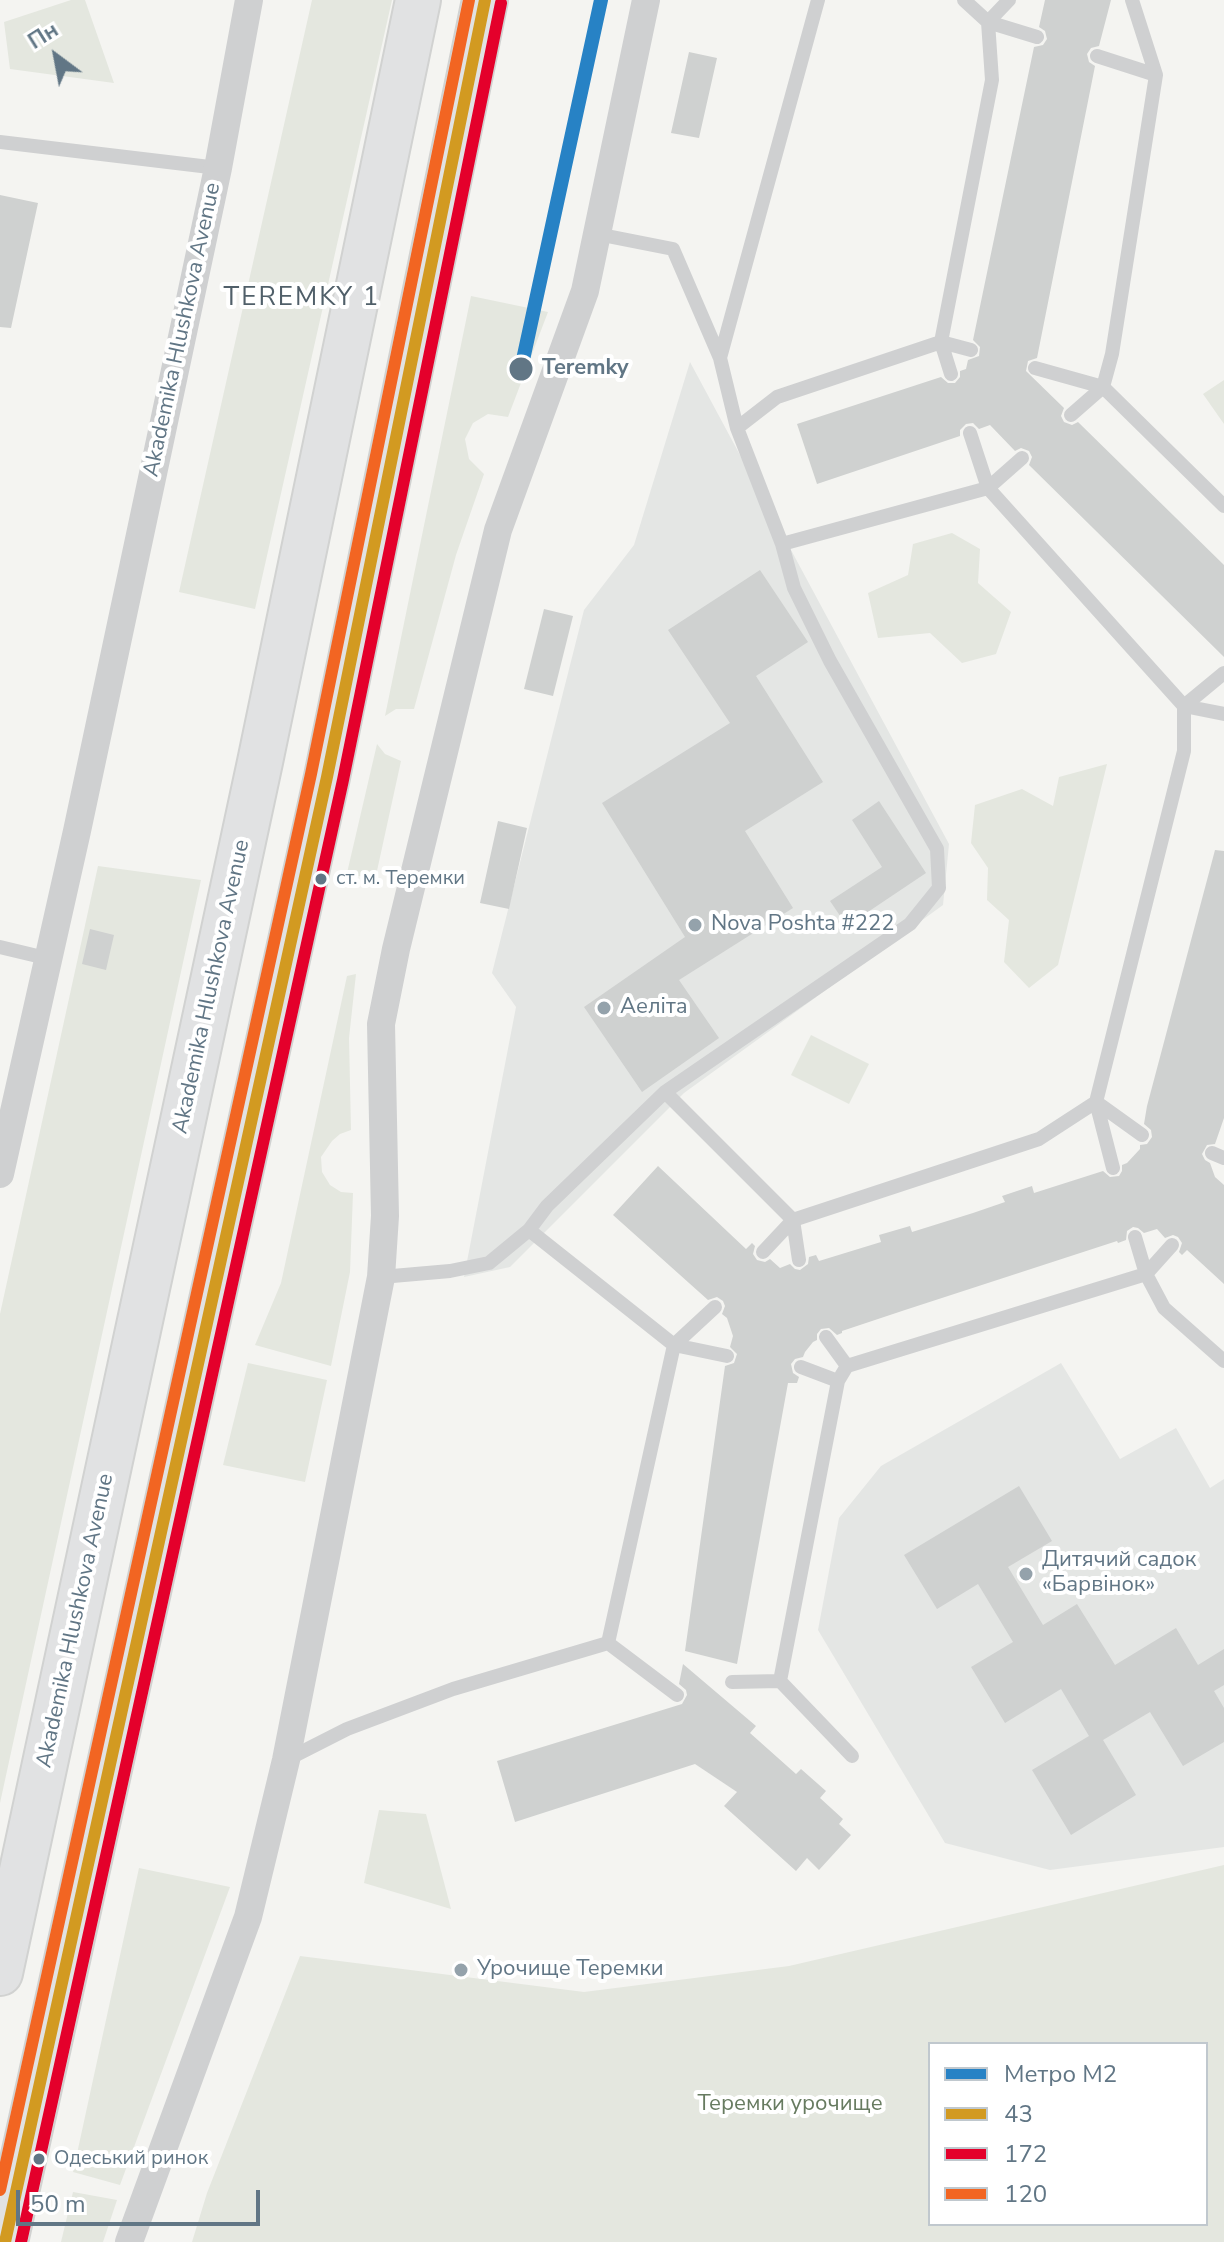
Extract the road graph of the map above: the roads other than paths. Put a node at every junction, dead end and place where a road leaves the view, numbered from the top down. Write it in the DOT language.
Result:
graph roads {
  1 [pos="249,0"];
  2 [pos="418,0"];
  3 [pos="485,0"];
  4 [pos="646,0"];
  5 [pos="818,0"];
  6 [pos="964,0"];
  7 [pos="1009,0"];
  8 [pos="1132,0"];
  9 [pos="988,22"];
  10 [pos="1037,37"];
  11 [pos="1097,56"];
  12 [pos="1156,75"];
  13 [pos="0,142"];
  14 [pos="218,168"];
  15 [pos="597,234"];
  16 [pos="941,342"];
  17 [pos="971,350"];
  18 [pos="720,358"];
  19 [pos="1035,368"];
  20 [pos="951,374"];
  21 [pos="1103,387"];
  22 [pos="1071,415"];
  23 [pos="737,428"];
  24 [pos="970,433"];
  25 [pos="1022,458"];
  26 [pos="988,488"];
  27 [pos="1224,506"];
  28 [pos="782,544"];
  29 [pos="1224,673"];
  30 [pos="1184,706"];
  31 [pos="1224,714"];
  32 [pos="0,947"];
  33 [pos="50,959"];
  34 [pos="665,1092"];
  35 [pos="1096,1102"];
  36 [pos="1142,1135"];
  37 [pos="1113,1168"];
  38 [pos="0,1174"];
  39 [pos="793,1220"];
  40 [pos="529,1230"];
  41 [pos="1135,1237"];
  42 [pos="1172,1245"];
  43 [pos="763,1252"];
  44 [pos="799,1260"];
  45 [pos="1146,1274"];
  46 [pos="381,1277"];
  47 [pos="715,1307"];
  48 [pos="826,1337"];
  49 [pos="674,1345"];
  50 [pos="727,1356"];
  51 [pos="1224,1361"];
  52 [pos="847,1366"];
  53 [pos="801,1367"];
  54 [pos="838,1381"];
  55 [pos="608,1643"];
  56 [pos="780,1681"];
  57 [pos="732,1682"];
  58 [pos="677,1695"];
  59 [pos="852,1756"];
  60 [pos="286,1760"];
  61 [pos="0,1973"];
  62 [pos="5,2242"];
  63 [pos="129,2242"];
  1 -- 14 [label="street, Akademika Hlushkova Avenue"];
  2 -- 61 [label="highway, Akademika Hlushkova Avenue"];
  3 -- 62 [label="highway"];
  4 -- 15 [label="street"];
  5 -- 18 [label="lane"];
  6 -- 9 [label="lane"];
  7 -- 9 [label="lane"];
  8 -- 12 [label="lane"];
  9 -- 10 [label="lane"];
  9 -- 16 [label="lane"];
  11 -- 12 [label="lane"];
  12 -- 21 [label="lane"];
  13 -- 14 [label="lane"];
  14 -- 33 [label="street, Akademika Hlushkova Avenue"];
  15 -- 18 [label="lane"];
  15 -- 46 [label="street"];
  16 -- 17 [label="lane"];
  16 -- 20 [label="lane"];
  16 -- 23 [label="lane"];
  18 -- 23 [label="lane"];
  19 -- 21 [label="lane"];
  21 -- 22 [label="lane"];
  21 -- 27 [label="lane"];
  23 -- 28 [label="lane"];
  24 -- 26 [label="lane"];
  25 -- 26 [label="lane"];
  26 -- 28 [label="lane"];
  26 -- 30 [label="lane"];
  28 -- 34 [label="lane"];
  29 -- 30 [label="lane"];
  30 -- 31 [label="lane"];
  30 -- 35 [label="lane"];
  32 -- 33 [label="lane"];
  33 -- 38 [label="street, Akademika Hlushkova Avenue"];
  34 -- 39 [label="lane"];
  34 -- 40 [label="lane"];
  35 -- 36 [label="lane"];
  35 -- 37 [label="lane"];
  35 -- 39 [label="lane"];
  39 -- 43 [label="lane"];
  39 -- 44 [label="lane"];
  40 -- 46 [label="lane"];
  40 -- 49 [label="lane"];
  41 -- 45 [label="lane"];
  42 -- 45 [label="lane"];
  45 -- 51 [label="lane"];
  45 -- 52 [label="lane"];
  46 -- 60 [label="street"];
  47 -- 49 [label="lane"];
  48 -- 52 [label="lane"];
  49 -- 50 [label="lane"];
  49 -- 55 [label="lane"];
  52 -- 54 [label="lane"];
  53 -- 54 [label="lane"];
  54 -- 56 [label="lane"];
  55 -- 58 [label="lane"];
  55 -- 60 [label="lane"];
  56 -- 57 [label="lane"];
  56 -- 59 [label="lane"];
  60 -- 63 [label="street"];
}
